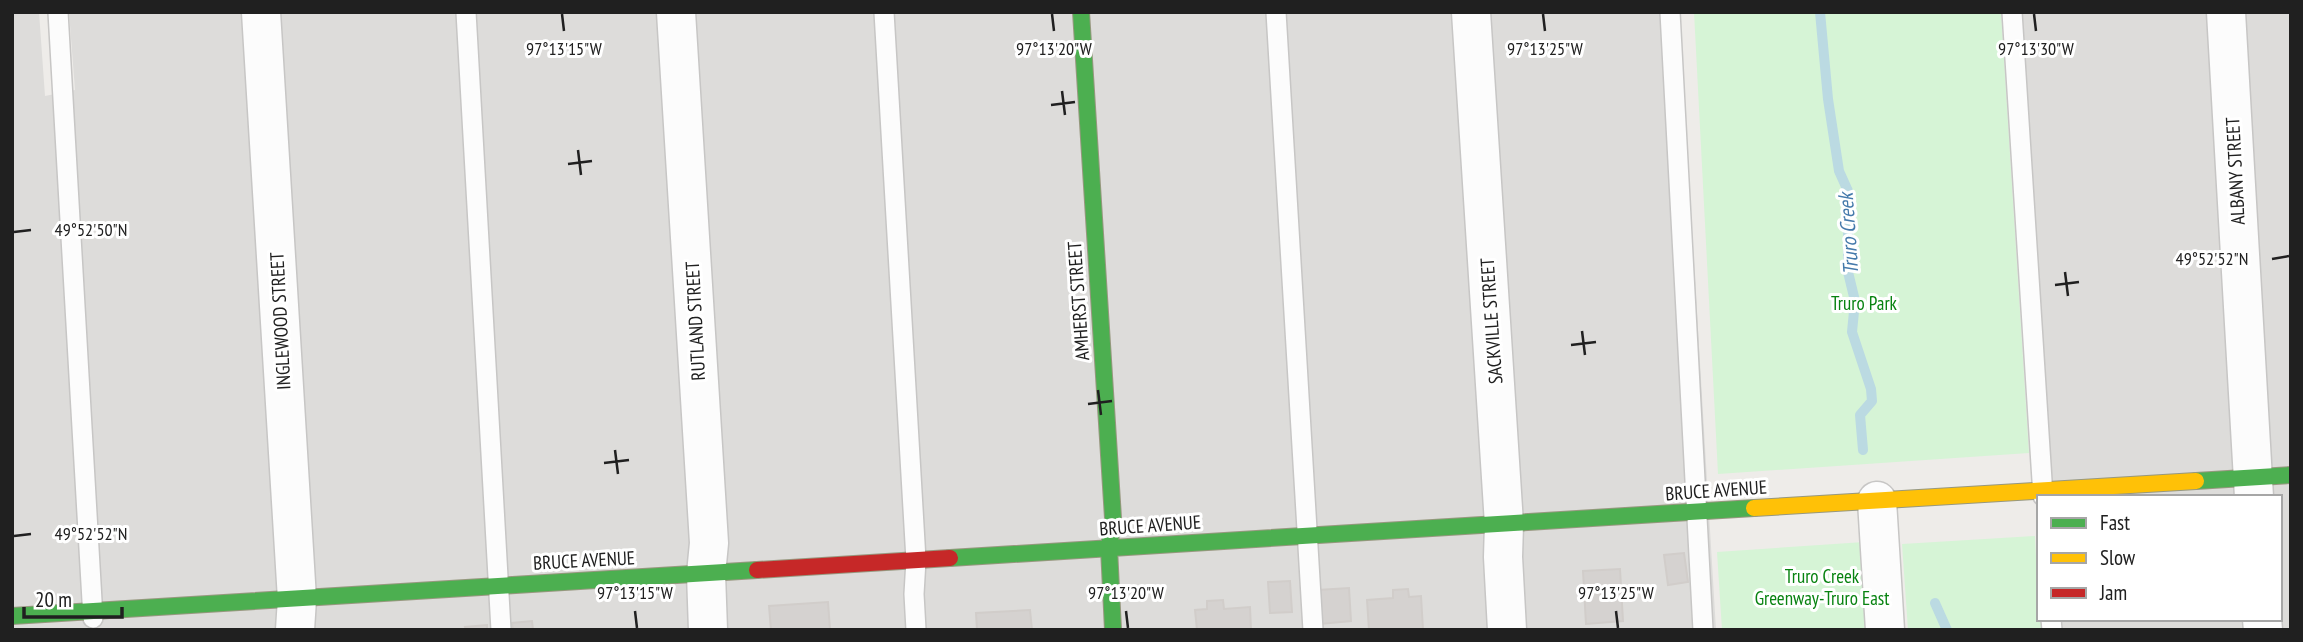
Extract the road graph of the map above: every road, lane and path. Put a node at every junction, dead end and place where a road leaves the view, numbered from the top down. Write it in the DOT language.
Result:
graph roads {
  1 [pos="58,12"];
  2 [pos="261,12"];
  3 [pos="467,12"];
  4 [pos="676,12"];
  5 [pos="884,12"];
  6 [pos="1081,12"];
  7 [pos="1276,12"];
  8 [pos="1471,12"];
  9 [pos="1670,12"];
  10 [pos="2012,12"];
  11 [pos="2226,12"];
  12 [pos="2291,475"];
  13 [pos="2254,487"];
  14 [pos="2043,494"];
  15 [pos="1877,501"];
  16 [pos="1696,513"];
  17 [pos="1504,524"];
  18 [pos="1307,536"];
  19 [pos="1109,548"];
  20 [pos="916,561"];
  21 [pos="706,574"];
  22 [pos="498,586"];
  23 [pos="296,614"];
  24 [pos="12,616"];
  25 [pos="93,621"];
  26 [pos="501,630"];
  27 [pos="708,630"];
  28 [pos="916,630"];
  29 [pos="1113,630"];
  30 [pos="1313,630"];
  31 [pos="1507,630"];
  32 [pos="1703,630"];
  33 [pos="1885,630"];
  1 -- 25 [label="lane"];
  2 -- 23 [label="street, INGLEWOOD STREET"];
  3 -- 22 [label="lane"];
  4 -- 21 [label="street, RUTLAND STREET"];
  5 -- 20 [label="lane"];
  6 -- 19 [label="street, AMHERST STREET"];
  7 -- 18 [label="lane"];
  8 -- 17 [label="street, SACKVILLE STREET"];
  9 -- 16 [label="lane"];
  10 -- 14 [label="lane"];
  11 -- 13 [label="street, ALBANY STREET"];
  12 -- 13 [label="street, BRUCE AVENUE"];
  13 -- 14 [label="street, BRUCE AVENUE"];
  14 -- 15 [label="street, BRUCE AVENUE"];
  15 -- 16 [label="street, BRUCE AVENUE"];
  15 -- 33 [label="street"];
  16 -- 17 [label="street, BRUCE AVENUE"];
  16 -- 32 [label="lane"];
  17 -- 18 [label="street, BRUCE AVENUE"];
  17 -- 31 [label="street, SACKVILLE STREET"];
  18 -- 19 [label="street, BRUCE AVENUE"];
  18 -- 30 [label="lane"];
  19 -- 20 [label="street, BRUCE AVENUE"];
  19 -- 29 [label="street, AMHERST STREET"];
  20 -- 21 [label="street, BRUCE AVENUE"];
  20 -- 28 [label="lane"];
  21 -- 22 [label="street, BRUCE AVENUE"];
  21 -- 27 [label="street, RUTLAND STREET"];
  22 -- 23 [label="street, BRUCE AVENUE"];
  22 -- 26 [label="lane"];
  23 -- 25 [label="street, BRUCE AVENUE"];
  24 -- 25 [label="street, BRUCE AVENUE"];
}
